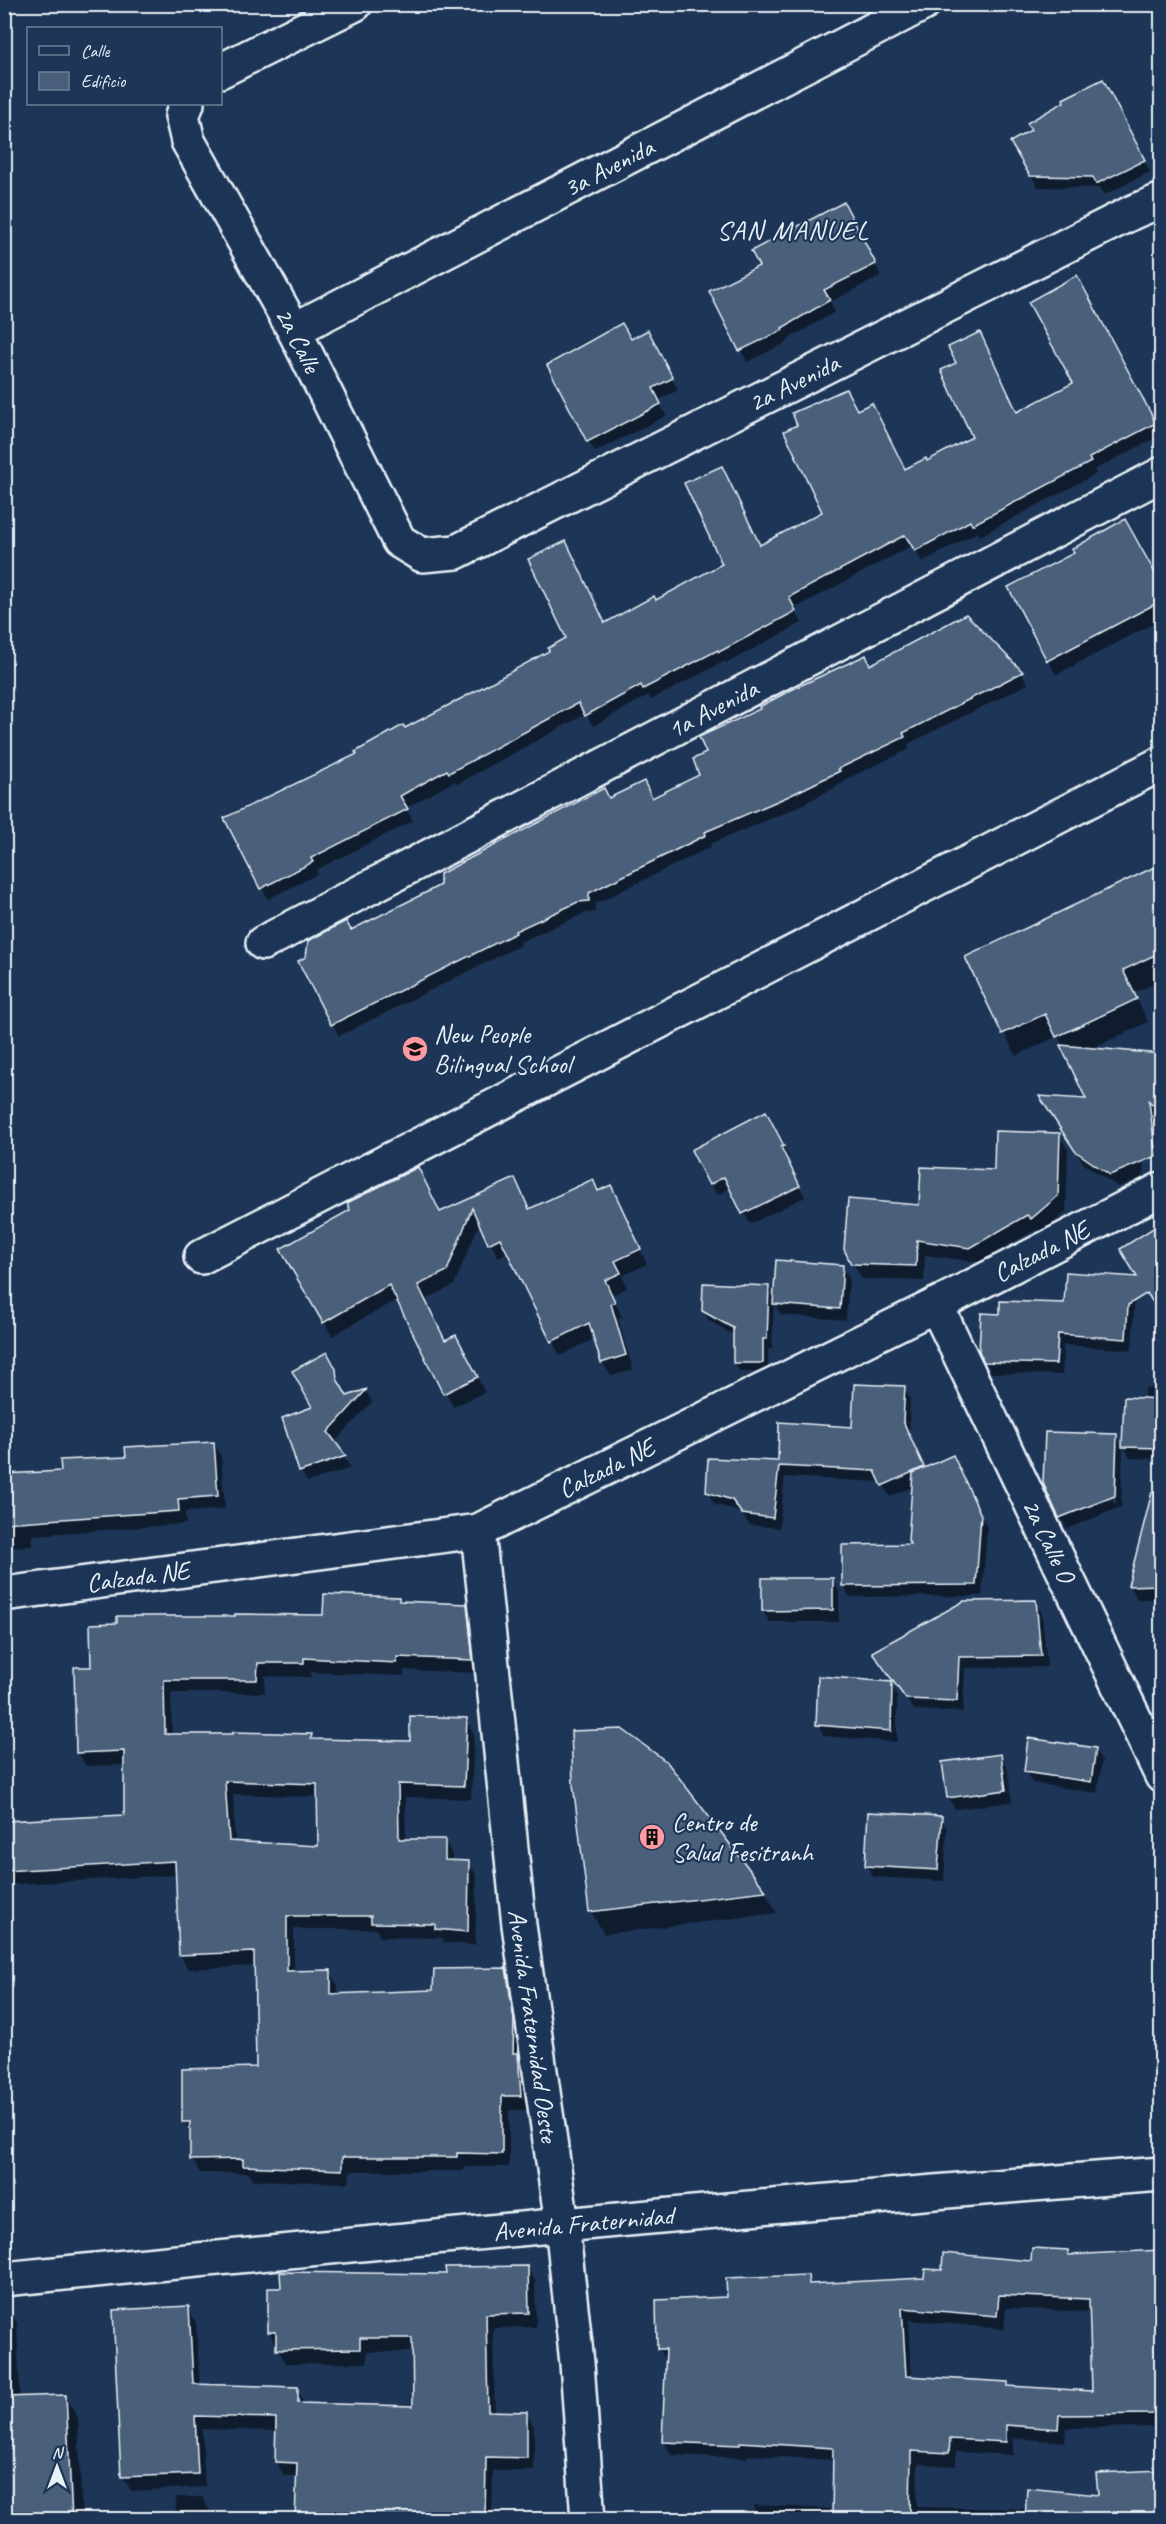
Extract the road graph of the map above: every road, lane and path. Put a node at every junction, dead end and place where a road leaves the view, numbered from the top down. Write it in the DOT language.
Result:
graph roads {
  1 [pos="355,4"];
  2 [pos="923,4"];
  3 [pos="222,70"];
  4 [pos="184,110"];
  5 [pos="1161,200"];
  6 [pos="294,330"];
  7 [pos="1161,474"];
  8 [pos="422,555"];
  9 [pos="1161,763"];
  10 [pos="263,943"];
  11 [pos="1161,1189"];
  12 [pos="201,1257"];
  13 [pos="936,1305"];
  14 [pos="478,1531"];
  15 [pos="4,1594"];
  16 [pos="1161,1776"];
  17 [pos="1161,2174"];
  18 [pos="562,2224"];
  19 [pos="4,2279"];
  20 [pos="588,2520"];
  1 -- 3 [label="street"];
  2 -- 6 [label="street, 3a Avenida"];
  4 -- 6 [label="street, 2a Calle"];
  5 -- 8 [label="street, 2a Avenida"];
  6 -- 8 [label="street, 2a Calle"];
  7 -- 10 [label="street, 1a Avenida"];
  9 -- 12 [label="street"];
  11 -- 13 [label="street, Calzada NE"];
  13 -- 14 [label="street, Calzada NE"];
  13 -- 16 [label="street, 2a Calle O"];
  14 -- 15 [label="street, Calzada NE"];
  14 -- 18 [label="street, Avenida Fraternidad Oeste"];
  17 -- 18 [label="street, Avenida Fraternidad"];
  18 -- 19 [label="street, Avenida Fraternidad"];
  18 -- 20 [label="street, Avenida Fraternidad Oeste"];
}
